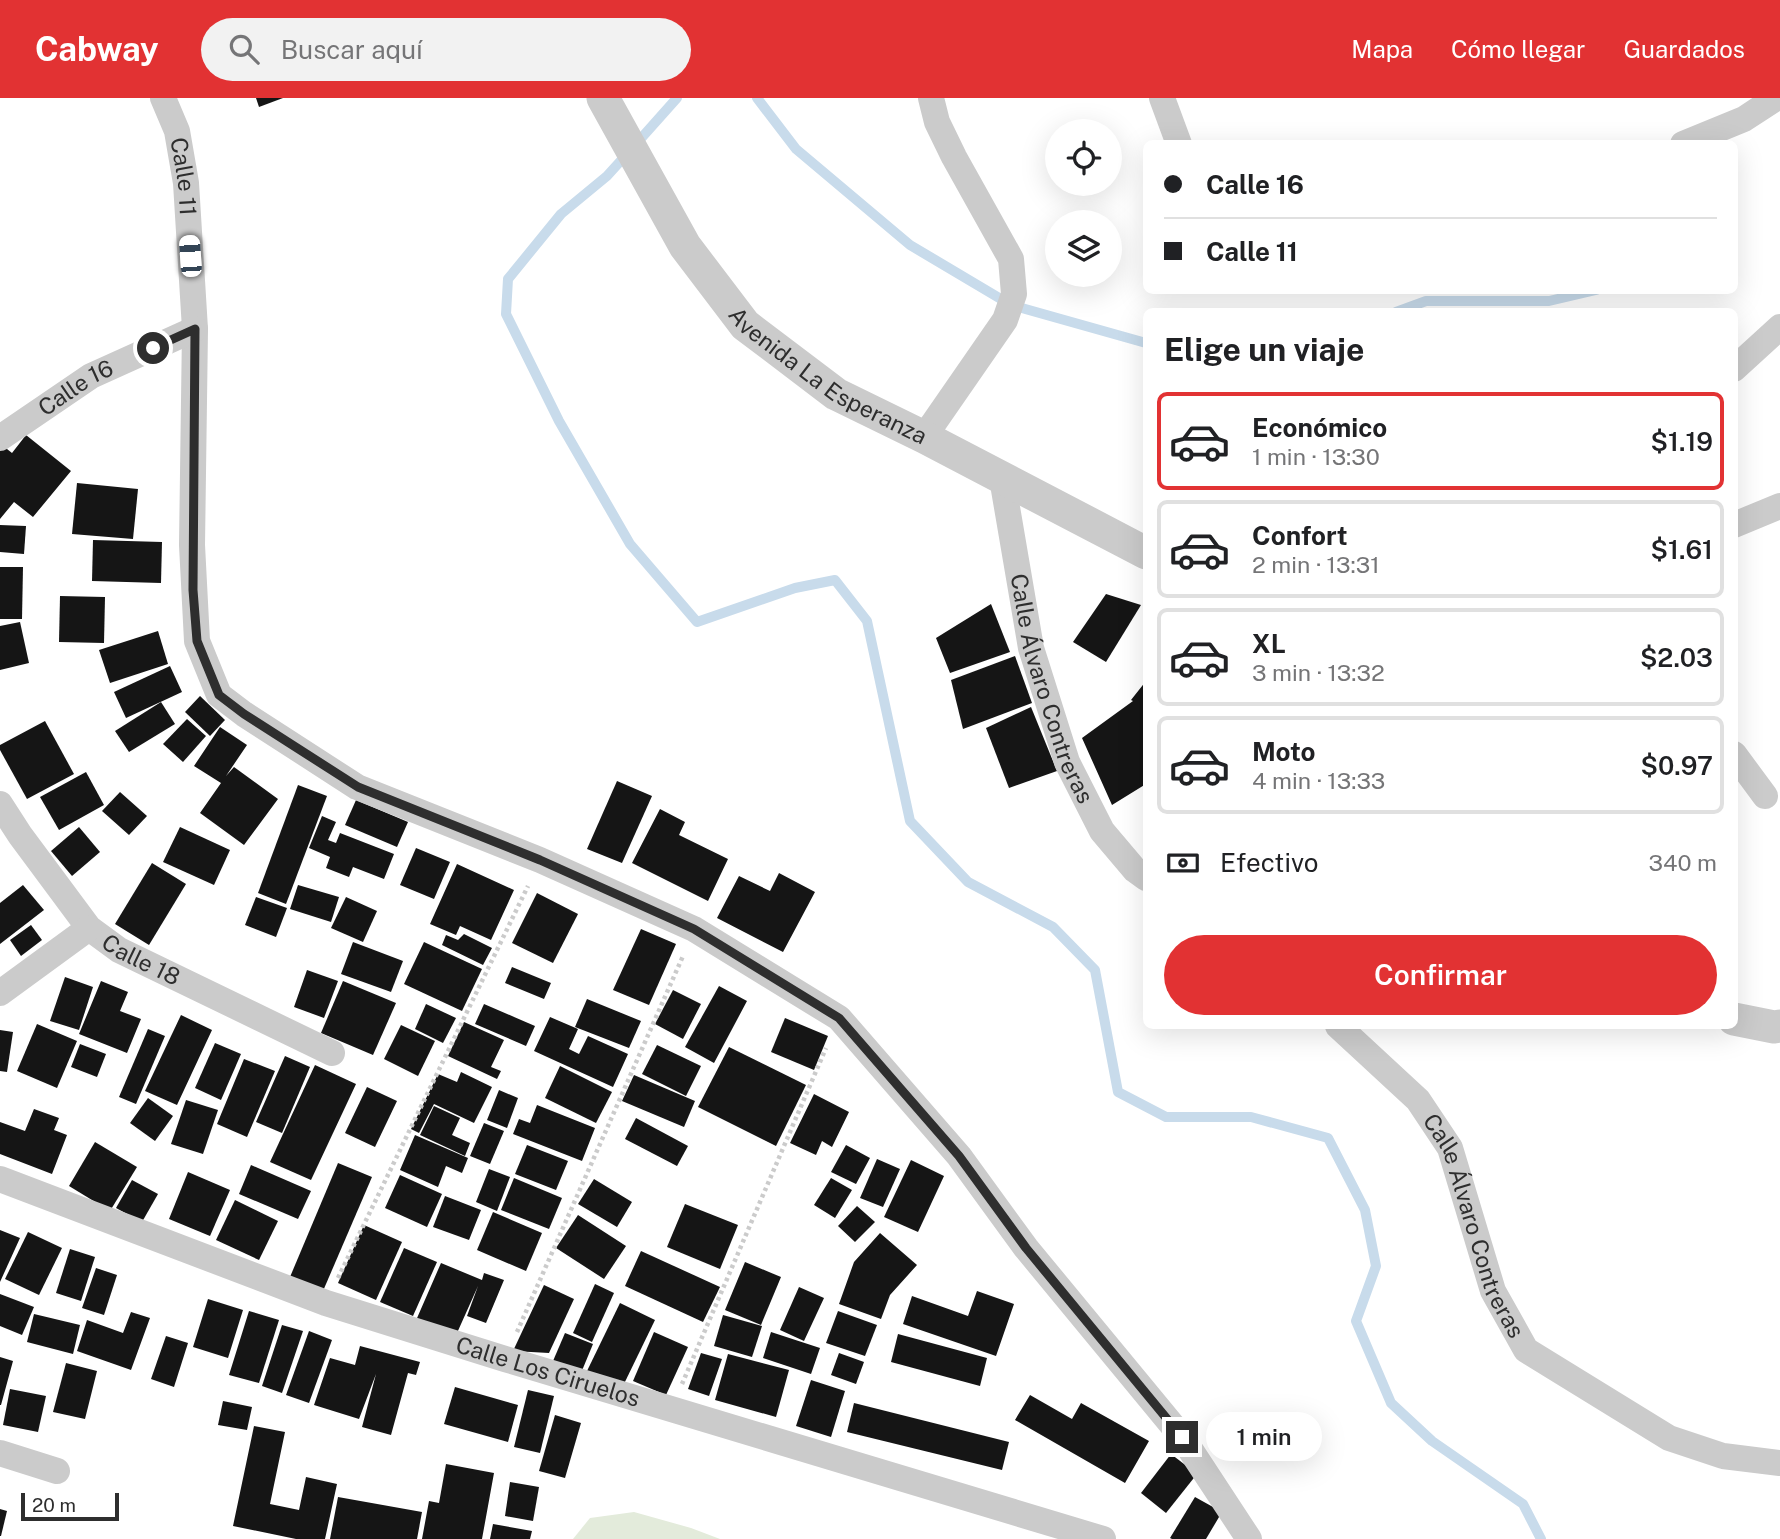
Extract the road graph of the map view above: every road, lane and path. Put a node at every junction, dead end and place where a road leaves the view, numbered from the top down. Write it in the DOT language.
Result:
graph roads {
  1 [pos="163,98"];
  2 [pos="603,98"];
  3 [pos="931,98"];
  4 [pos="1162,98"];
  5 [pos="1776,98"];
  6 [pos="1178,140"];
  7 [pos="1693,140"];
  8 [pos="1780,327"];
  9 [pos="195,329"];
  10 [pos="1738,365"];
  11 [pos="924,437"];
  12 [pos="0,439"];
  13 [pos="1002,478"];
  14 [pos="1780,506"];
  15 [pos="1738,523"];
  16 [pos="1143,551"];
  17 [pos="1738,759"];
  18 [pos="1765,796"];
  19 [pos="0,804"];
  20 [pos="540,860"];
  21 [pos="1143,876"];
  22 [pos="89,928"];
  23 [pos="694,929"];
  24 [pos="0,993"];
  25 [pos="839,1018"];
  26 [pos="1738,1020"];
  27 [pos="1780,1026"];
  28 [pos="1341,1029"];
  29 [pos="332,1053"];
  30 [pos="0,1179"];
  31 [pos="326,1303"];
  32 [pos="505,1359"];
  33 [pos="672,1408"];
  34 [pos="0,1453"];
  35 [pos="1780,1463"];
  36 [pos="57,1471"];
  37 [pos="1103,1539"];
  38 [pos="1249,1539"];
  1 -- 9 [label="street, Calle 11"];
  2 -- 11 [label="street, Avenida La Esperanza"];
  3 -- 11 [label="street"];
  4 -- 6 [label="street"];
  5 -- 7 [label="street"];
  8 -- 10 [label="street"];
  9 -- 12 [label="street, Calle 16"];
  9 -- 20 [label="street, Calle 11"];
  11 -- 13 [label="street, Avenida La Esperanza"];
  13 -- 16 [label="street, Avenida La Esperanza"];
  13 -- 21 [label="street, Calle Álvaro Contreras"];
  14 -- 15 [label="street"];
  17 -- 18 [label="street"];
  19 -- 22 [label="street, Calle 18"];
  20 -- 23 [label="street, Calle 11"];
  20 -- 31 [label="path"];
  22 -- 24 [label="street"];
  22 -- 29 [label="street, Calle 18"];
  23 -- 25 [label="street, Calle 11"];
  23 -- 32 [label="path"];
  25 -- 33 [label="path"];
  25 -- 38 [label="street, Calle 11"];
  26 -- 27 [label="street"];
  28 -- 35 [label="street, Calle Álvaro Contreras"];
  30 -- 31 [label="street, Calle Los Ciruelos"];
  31 -- 32 [label="street, Calle Los Ciruelos"];
  32 -- 33 [label="street, Calle Los Ciruelos"];
  33 -- 37 [label="street, Calle Los Ciruelos"];
  34 -- 36 [label="street"];
}
